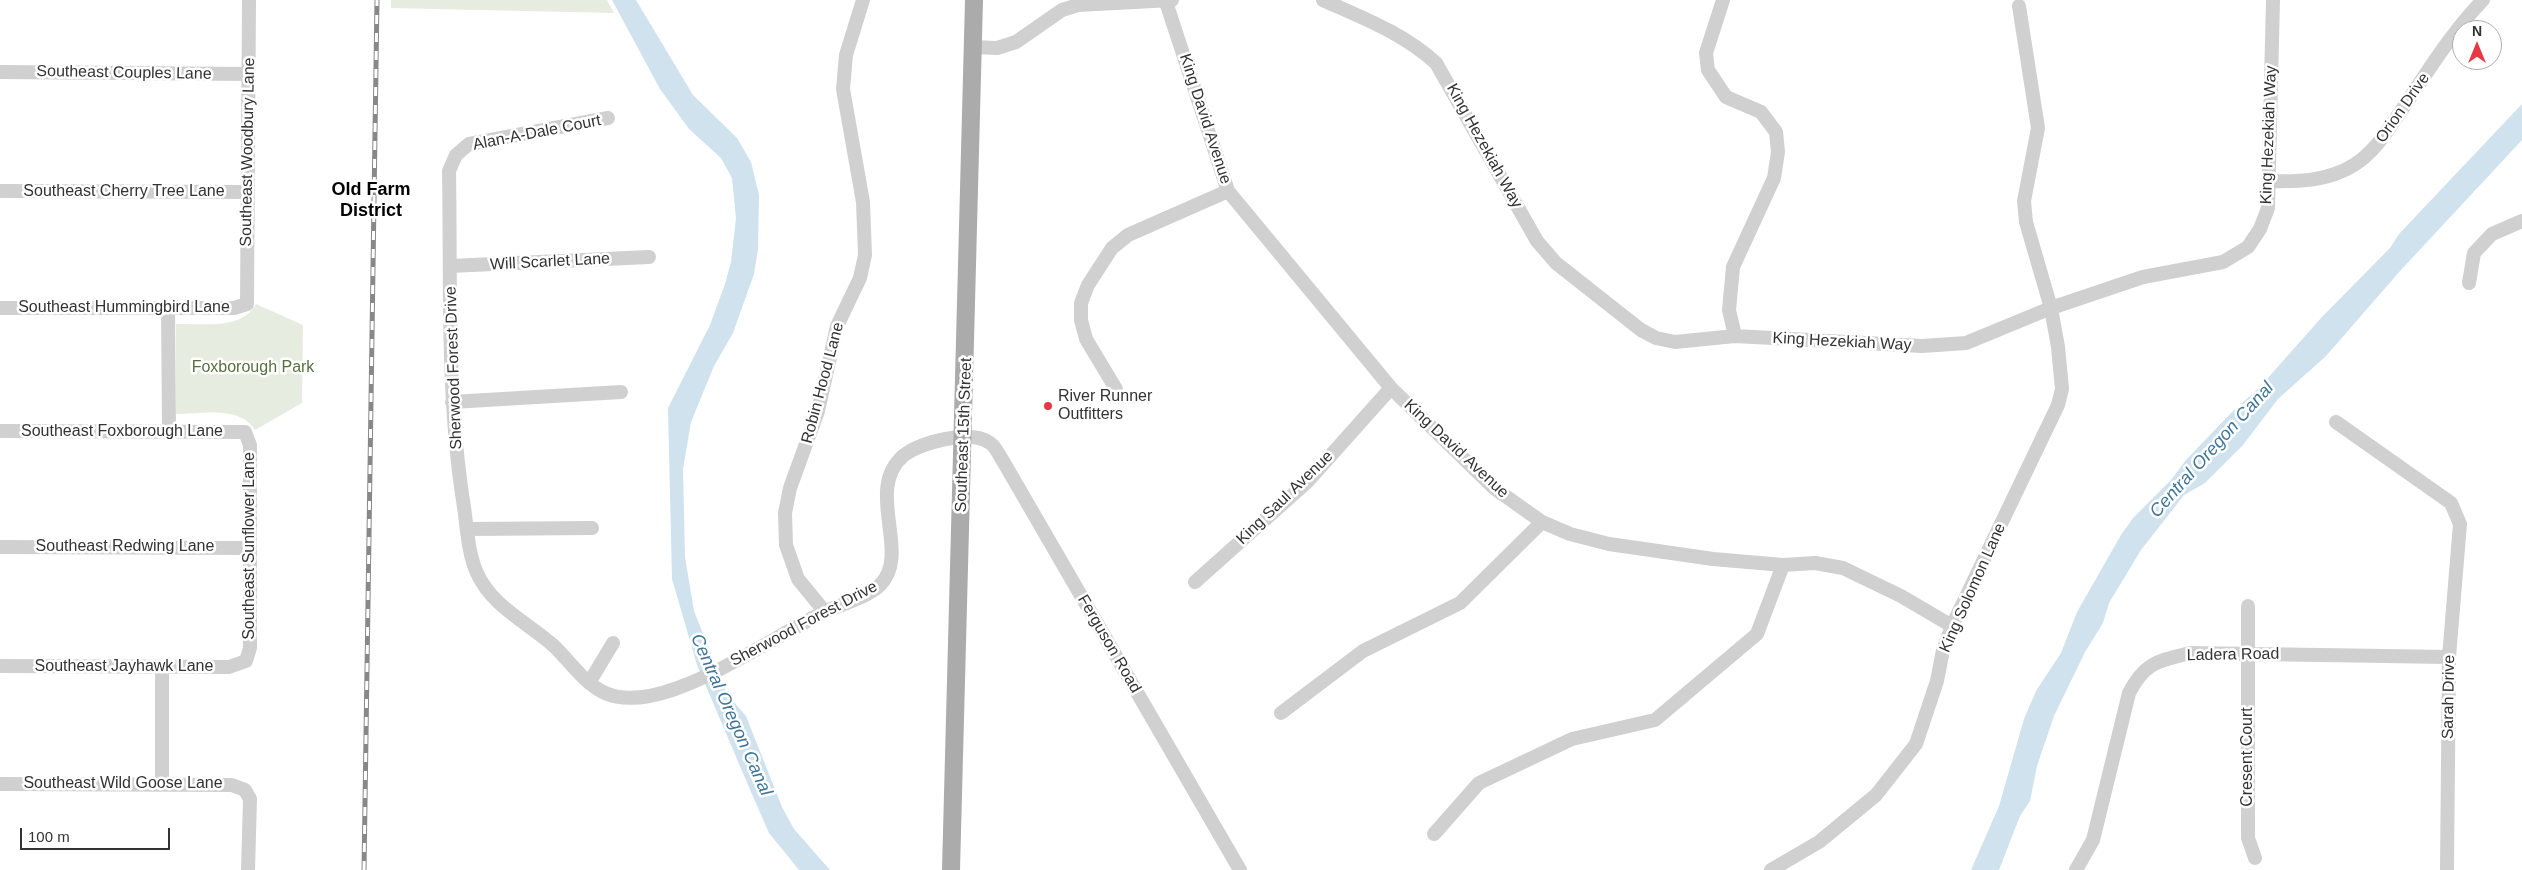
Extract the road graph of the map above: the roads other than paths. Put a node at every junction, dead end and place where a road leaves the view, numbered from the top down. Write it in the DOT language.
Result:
graph roads {
  1 [pos="249,0"];
  2 [pos="863,0"];
  3 [pos="974,0"];
  4 [pos="1323,0"];
  5 [pos="1723,0"];
  6 [pos="2274,0"];
  7 [pos="2482,0"];
  8 [pos="1169,1"];
  9 [pos="2018,6"];
  10 [pos="972,47"];
  11 [pos="0,72"];
  12 [pos="248,74"];
  13 [pos="608,118"];
  14 [pos="449,171"];
  15 [pos="2269,181"];
  16 [pos="1228,191"];
  17 [pos="0,192"];
  18 [pos="248,192"];
  19 [pos="2522,221"];
  20 [pos="649,257"];
  21 [pos="450,266"];
  22 [pos="2469,282"];
  23 [pos="247,304"];
  24 [pos="0,308"];
  25 [pos="168,308"];
  26 [pos="2051,308"];
  27 [pos="1735,336"];
  28 [pos="1116,388"];
  29 [pos="1391,388"];
  30 [pos="621,392"];
  31 [pos="452,402"];
  32 [pos="2336,422"];
  33 [pos="0,431"];
  34 [pos="169,432"];
  35 [pos="245,432"];
  36 [pos="964,438"];
  37 [pos="1542,522"];
  38 [pos="592,528"];
  39 [pos="468,529"];
  40 [pos="0,546"];
  41 [pos="250,548"];
  42 [pos="1783,565"];
  43 [pos="1195,582"];
  44 [pos="2248,606"];
  45 [pos="825,612"];
  46 [pos="1952,626"];
  47 [pos="614,643"];
  48 [pos="2248,654"];
  49 [pos="2449,657"];
  50 [pos="246,661"];
  51 [pos="0,666"];
  52 [pos="162,667"];
  53 [pos="589,683"];
  54 [pos="1282,712"];
  55 [pos="0,784"];
  56 [pos="162,784"];
  57 [pos="1434,834"];
  58 [pos="2255,858"];
  59 [pos="248,870"];
  60 [pos="951,870"];
  61 [pos="1240,870"];
  62 [pos="1771,870"];
  63 [pos="2076,870"];
  64 [pos="2447,870"];
  1 -- 12 [label="street, Southeast Woodbury Lane"];
  2 -- 45 [label="street, Robin Hood Lane"];
  3 -- 10 [label="main road, Southeast 15th Street"];
  4 -- 27 [label="street, King Hezekiah Way"];
  5 -- 27 [label="street"];
  6 -- 15 [label="street, King Hezekiah Way"];
  7 -- 15 [label="street, Orion Drive"];
  8 -- 10 [label="street"];
  8 -- 16 [label="street, King David Avenue"];
  9 -- 26 [label="street, King Solomon Lane"];
  10 -- 36 [label="main road, Southeast 15th Street"];
  11 -- 12 [label="street, Southeast Couples Lane"];
  12 -- 18 [label="street, Southeast Woodbury Lane"];
  13 -- 14 [label="street, Alan-A-Dale Court"];
  14 -- 21 [label="street, Sherwood Forest Drive"];
  15 -- 26 [label="street, King Hezekiah Way"];
  16 -- 28 [label="street"];
  16 -- 29 [label="street, King David Avenue"];
  17 -- 18 [label="street, Southeast Cherry Tree Lane"];
  18 -- 23 [label="street, Southeast Woodbury Lane"];
  19 -- 22 [label="street"];
  20 -- 21 [label="street, Will Scarlet Lane"];
  21 -- 31 [label="street, Sherwood Forest Drive"];
  23 -- 25 [label="street, Southeast Hummingbird Lane"];
  24 -- 25 [label="street, Southeast Hummingbird Lane"];
  25 -- 34 [label="street"];
  26 -- 27 [label="street, King Hezekiah Way"];
  26 -- 46 [label="street, King Solomon Lane"];
  29 -- 37 [label="street, King David Avenue"];
  29 -- 43 [label="street, King Saul Avenue"];
  30 -- 31 [label="street"];
  31 -- 39 [label="street, Sherwood Forest Drive"];
  32 -- 49 [label="street, Sarah Drive"];
  33 -- 34 [label="street, Southeast Foxborough Lane"];
  34 -- 35 [label="street, Southeast Foxborough Lane"];
  35 -- 41 [label="street, Southeast Sunflower Lane"];
  36 -- 45 [label="street, Sherwood Forest Drive"];
  36 -- 60 [label="main road, Southeast 15th Street"];
  36 -- 61 [label="street, Ferguson Road"];
  37 -- 42 [label="street, King David Avenue"];
  37 -- 54 [label="street"];
  38 -- 39 [label="street"];
  39 -- 53 [label="street, Sherwood Forest Drive"];
  40 -- 41 [label="street, Southeast Redwing Lane"];
  41 -- 50 [label="street, Southeast Sunflower Lane"];
  42 -- 46 [label="street, King David Avenue"];
  42 -- 57 [label="street"];
  44 -- 48 [label="street, Cresent Court"];
  45 -- 53 [label="street, Sherwood Forest Drive"];
  46 -- 62 [label="street, King Solomon Lane"];
  47 -- 53 [label="street"];
  48 -- 49 [label="street, Ladera Road"];
  48 -- 58 [label="street, Cresent Court"];
  48 -- 63 [label="street, Ladera Road"];
  49 -- 64 [label="street, Sarah Drive"];
  50 -- 52 [label="street, Southeast Jayhawk Lane"];
  51 -- 52 [label="street, Southeast Jayhawk Lane"];
  52 -- 56 [label="street"];
  55 -- 56 [label="street, Southeast Wild Goose Lane"];
  56 -- 59 [label="street, Southeast Wild Goose Lane"];
}
